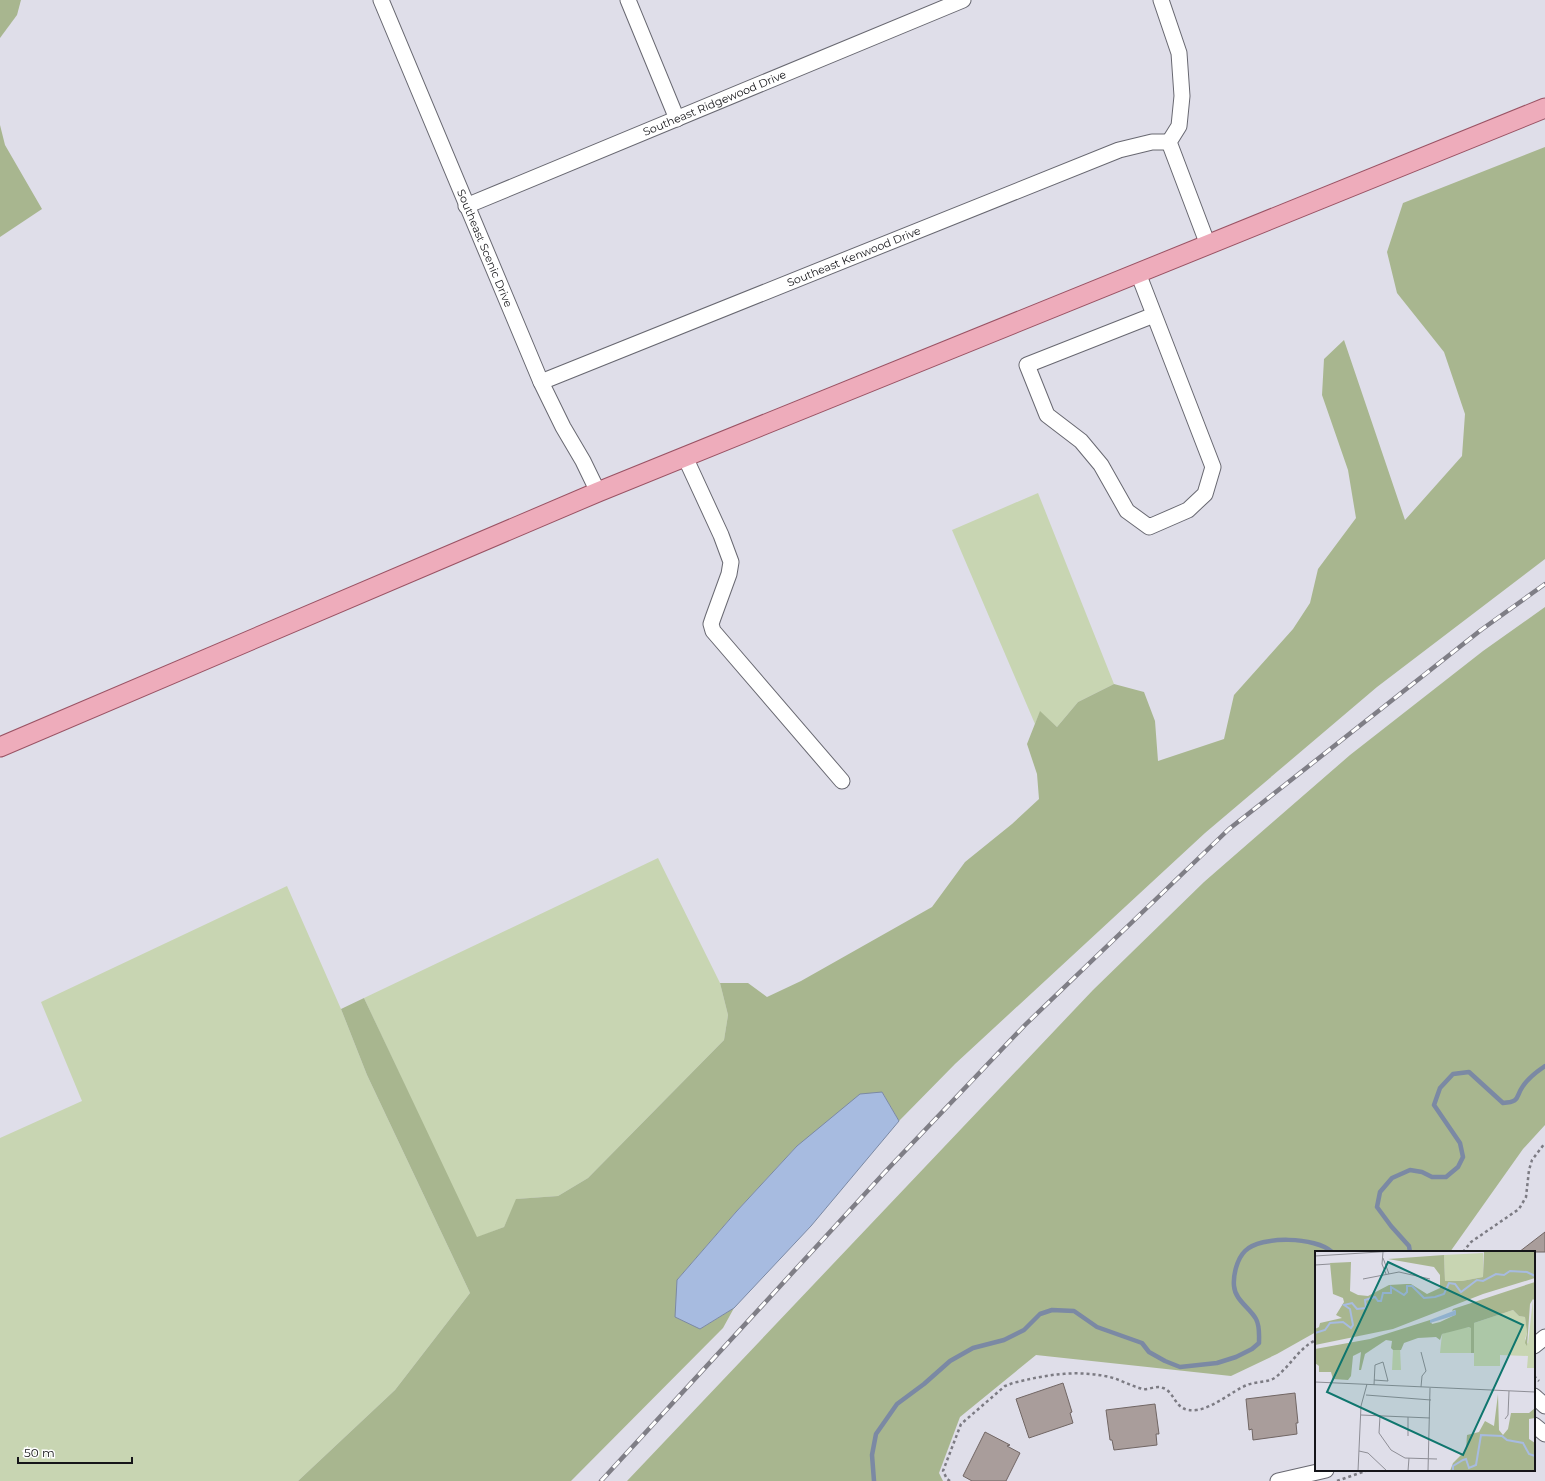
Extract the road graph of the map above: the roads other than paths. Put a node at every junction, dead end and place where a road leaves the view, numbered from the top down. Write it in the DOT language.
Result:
graph roads {
  1 [pos="381,0"];
  2 [pos="628,0"];
  3 [pos="963,0"];
  4 [pos="1160,0"];
  5 [pos="946,3"];
  6 [pos="1545,108"];
  7 [pos="677,119"];
  8 [pos="1169,142"];
  9 [pos="466,206"];
  10 [pos="1208,244"];
  11 [pos="1138,273"];
  12 [pos="1154,315"];
  13 [pos="540,382"];
  14 [pos="685,457"];
  15 [pos="598,492"];
  16 [pos="0,747"];
  17 [pos="842,781"];
  18 [pos="1545,1337"];
  19 [pos="1535,1345"];
  20 [pos="1535,1397"];
  21 [pos="1545,1406"];
  22 [pos="1535,1426"];
  23 [pos="1545,1434"];
  24 [pos="1322,1471"];
  25 [pos="1278,1481"];
  1 -- 9 [label="street, Southeast Scenic Drive"];
  2 -- 7 [label="street"];
  3 -- 5 [label="street, Southeast Ridgewood Drive"];
  4 -- 8 [label="street"];
  5 -- 7 [label="street, Southeast Ridgewood Drive"];
  6 -- 10 [label="main road"];
  7 -- 9 [label="street, Southeast Ridgewood Drive"];
  8 -- 10 [label="street"];
  8 -- 13 [label="street, Southeast Kenwood Drive"];
  9 -- 13 [label="street, Southeast Scenic Drive"];
  10 -- 11 [label="main road"];
  11 -- 12 [label="street"];
  11 -- 14 [label="main road"];
  12 -- 12 [label="street"];
  13 -- 15 [label="street, Southeast Scenic Drive"];
  14 -- 15 [label="main road"];
  14 -- 17 [label="street"];
  15 -- 16 [label="main road"];
  18 -- 19 [label="street"];
  20 -- 21 [label="street"];
  22 -- 23 [label="street"];
  24 -- 25 [label="street"];
}
